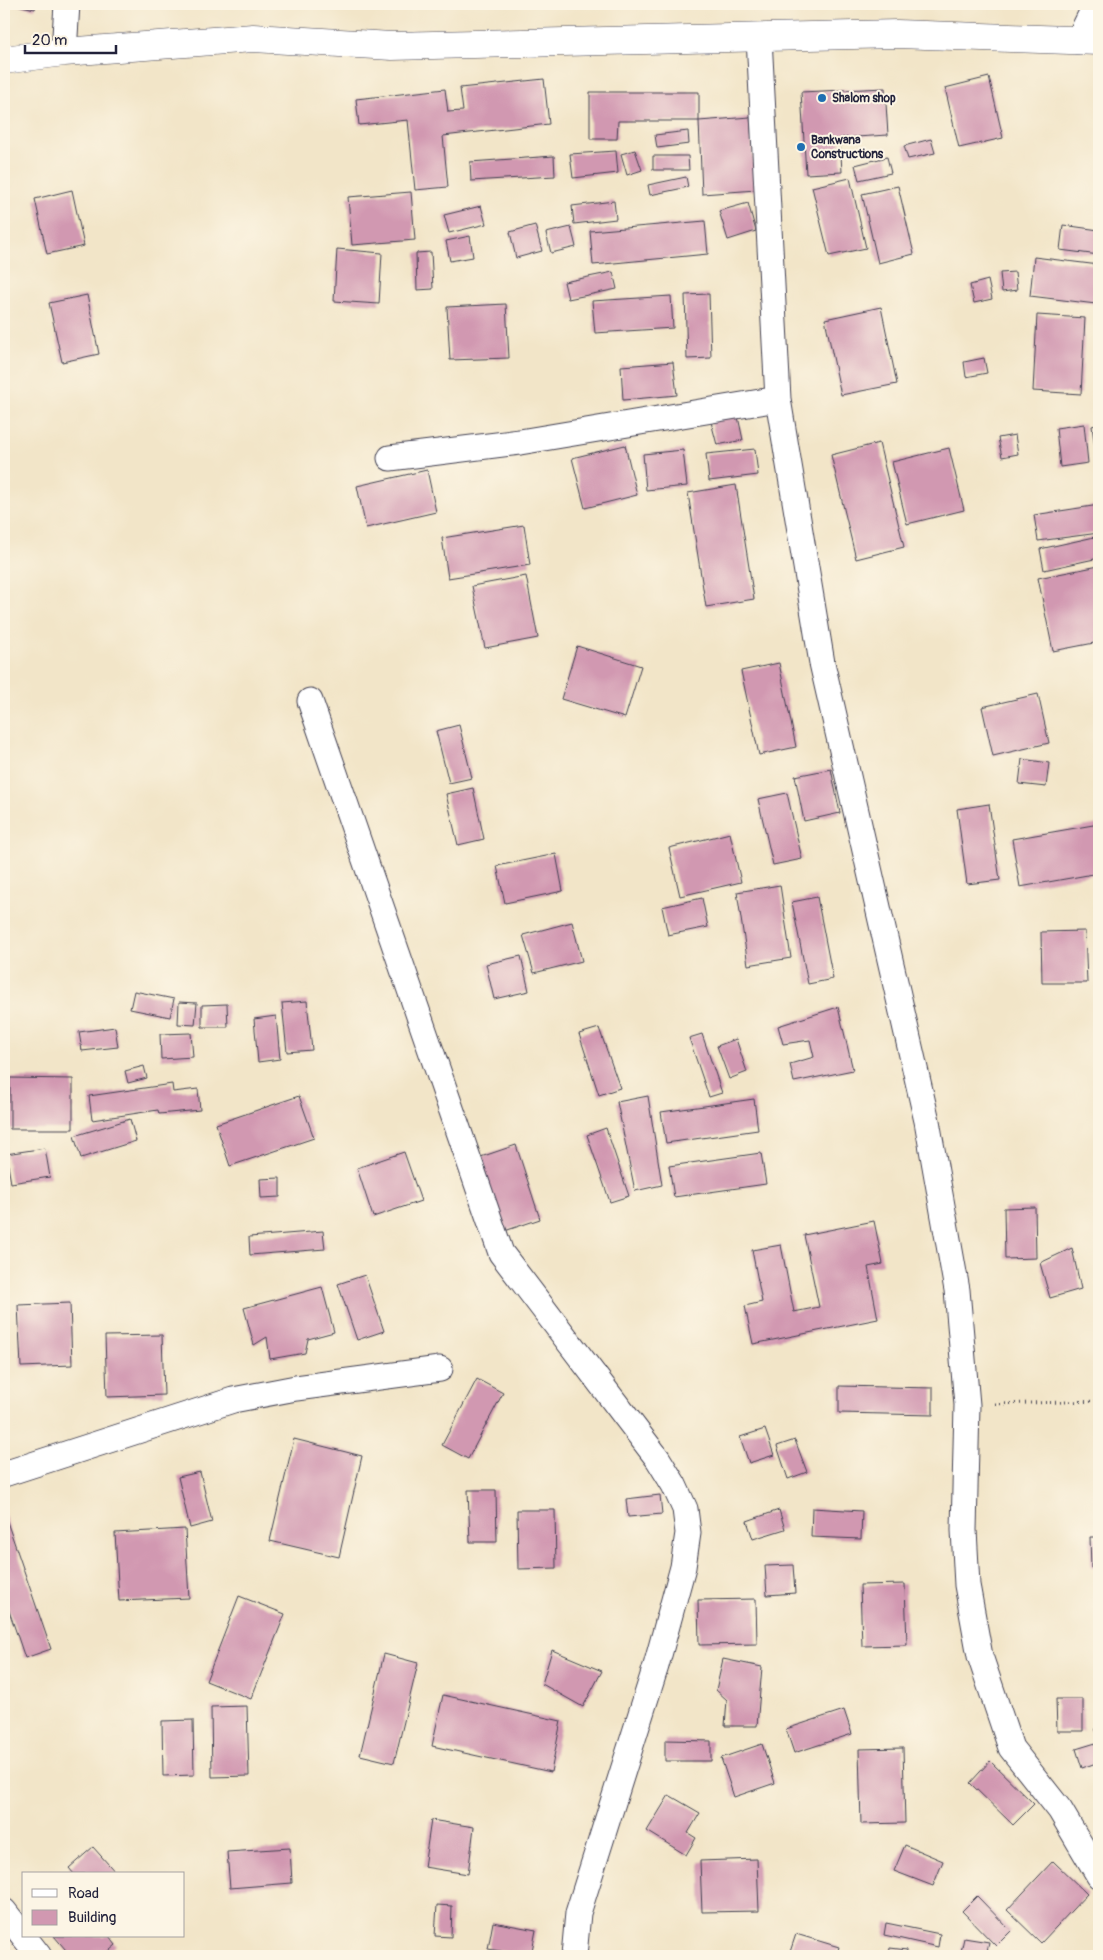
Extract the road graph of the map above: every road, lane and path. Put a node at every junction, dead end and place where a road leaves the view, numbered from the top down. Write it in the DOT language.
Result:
graph roads {
  1 [pos="67,4"];
  2 [pos="1096,4"];
  3 [pos="759,38"];
  4 [pos="1089,41"];
  5 [pos="64,52"];
  6 [pos="4,60"];
  7 [pos="778,399"];
  8 [pos="390,458"];
  9 [pos="310,701"];
  10 [pos="440,1368"];
  11 [pos="1099,1401"];
  12 [pos="967,1404"];
  13 [pos="4,1474"];
  14 [pos="1099,1876"];
  15 [pos="4,1911"];
  16 [pos="22,1934"];
  17 [pos="25,1938"];
  18 [pos="39,1956"];
  19 [pos="574,1956"];
  1 -- 5 [label="street"];
  2 -- 4 [label="street"];
  3 -- 4 [label="street"];
  3 -- 5 [label="street"];
  3 -- 7 [label="street"];
  5 -- 6 [label="street"];
  7 -- 8 [label="street"];
  7 -- 12 [label="street"];
  9 -- 19 [label="street"];
  10 -- 13 [label="street"];
  11 -- 12 [label="path"];
  12 -- 14 [label="street"];
  15 -- 16 [label="street"];
  17 -- 18 [label="street"];
}
